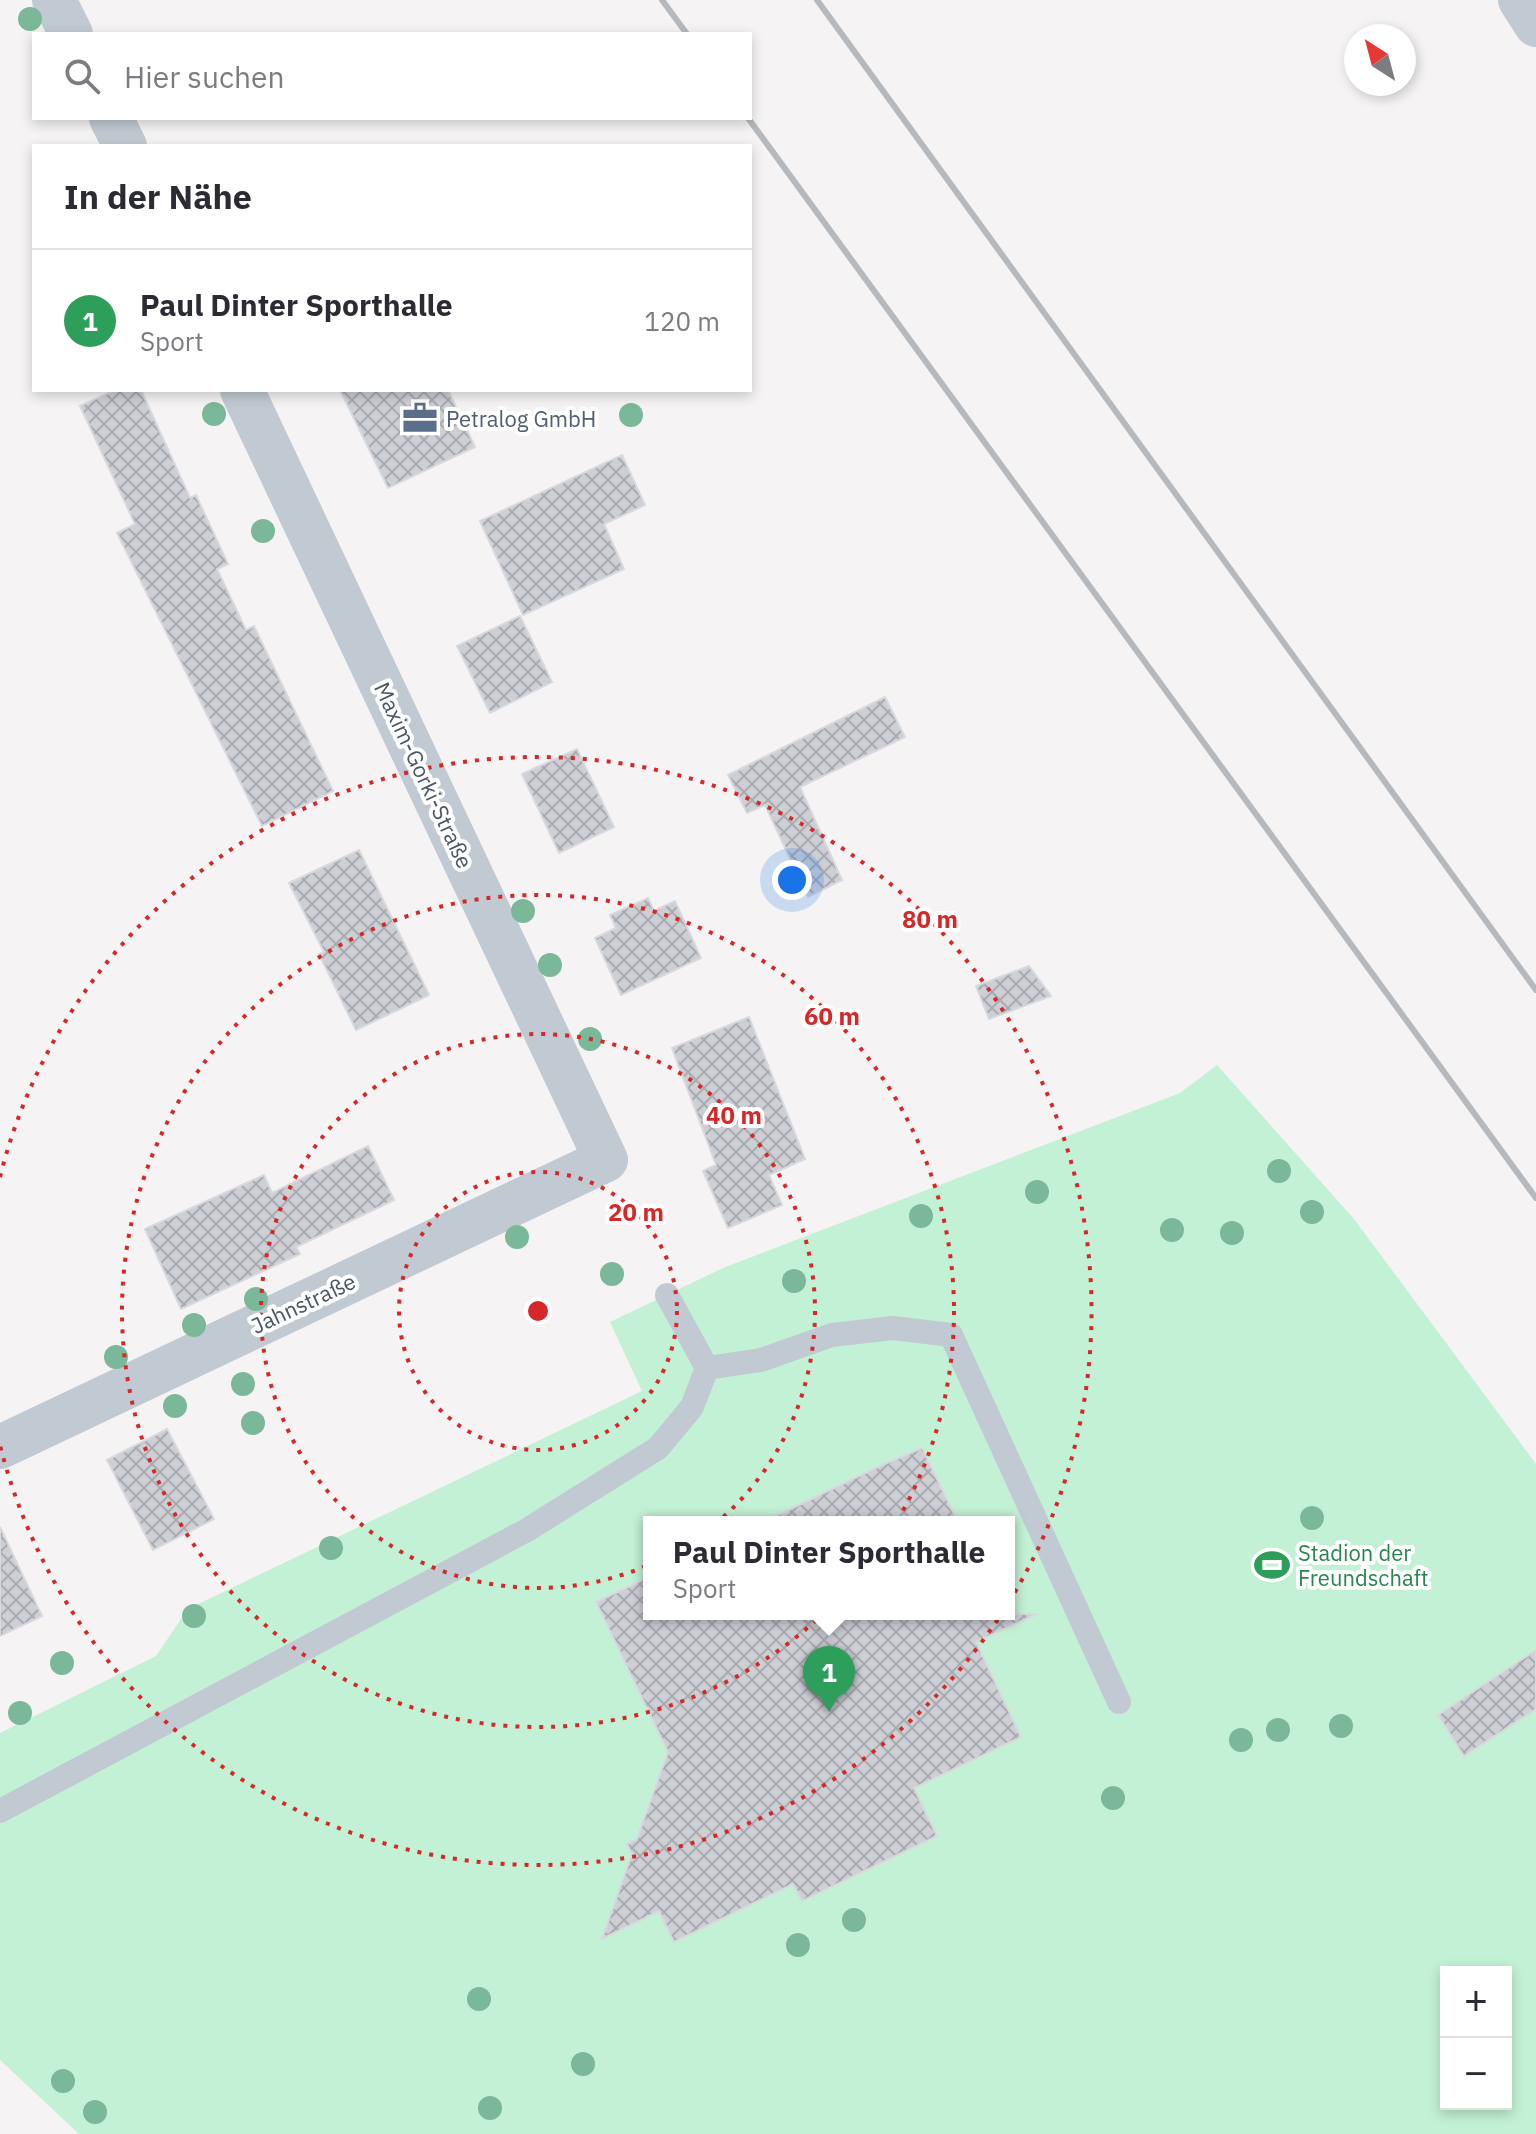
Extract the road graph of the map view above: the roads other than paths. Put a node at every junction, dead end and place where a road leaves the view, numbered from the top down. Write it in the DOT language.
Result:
graph roads {
  1 [pos="54,0"];
  2 [pos="1520,0"];
  3 [pos="1536,25"];
  4 [pos="70,32"];
  5 [pos="112,120"];
  6 [pos="124,144"];
  7 [pos="243,392"];
  8 [pos="606,1160"];
  9 [pos="667,1295"];
  10 [pos="707,1368"];
  11 [pos="0,1447"];
  12 [pos="1119,1702"];
  13 [pos="0,1811"];
  1 -- 4 [label="street"];
  2 -- 3 [label="street"];
  5 -- 6 [label="street"];
  7 -- 8 [label="street, Maxim-Gorki-Straße"];
  8 -- 11 [label="street, Jahnstraße"];
  9 -- 10 [label="lane"];
  10 -- 12 [label="lane"];
  10 -- 13 [label="lane"];
}
